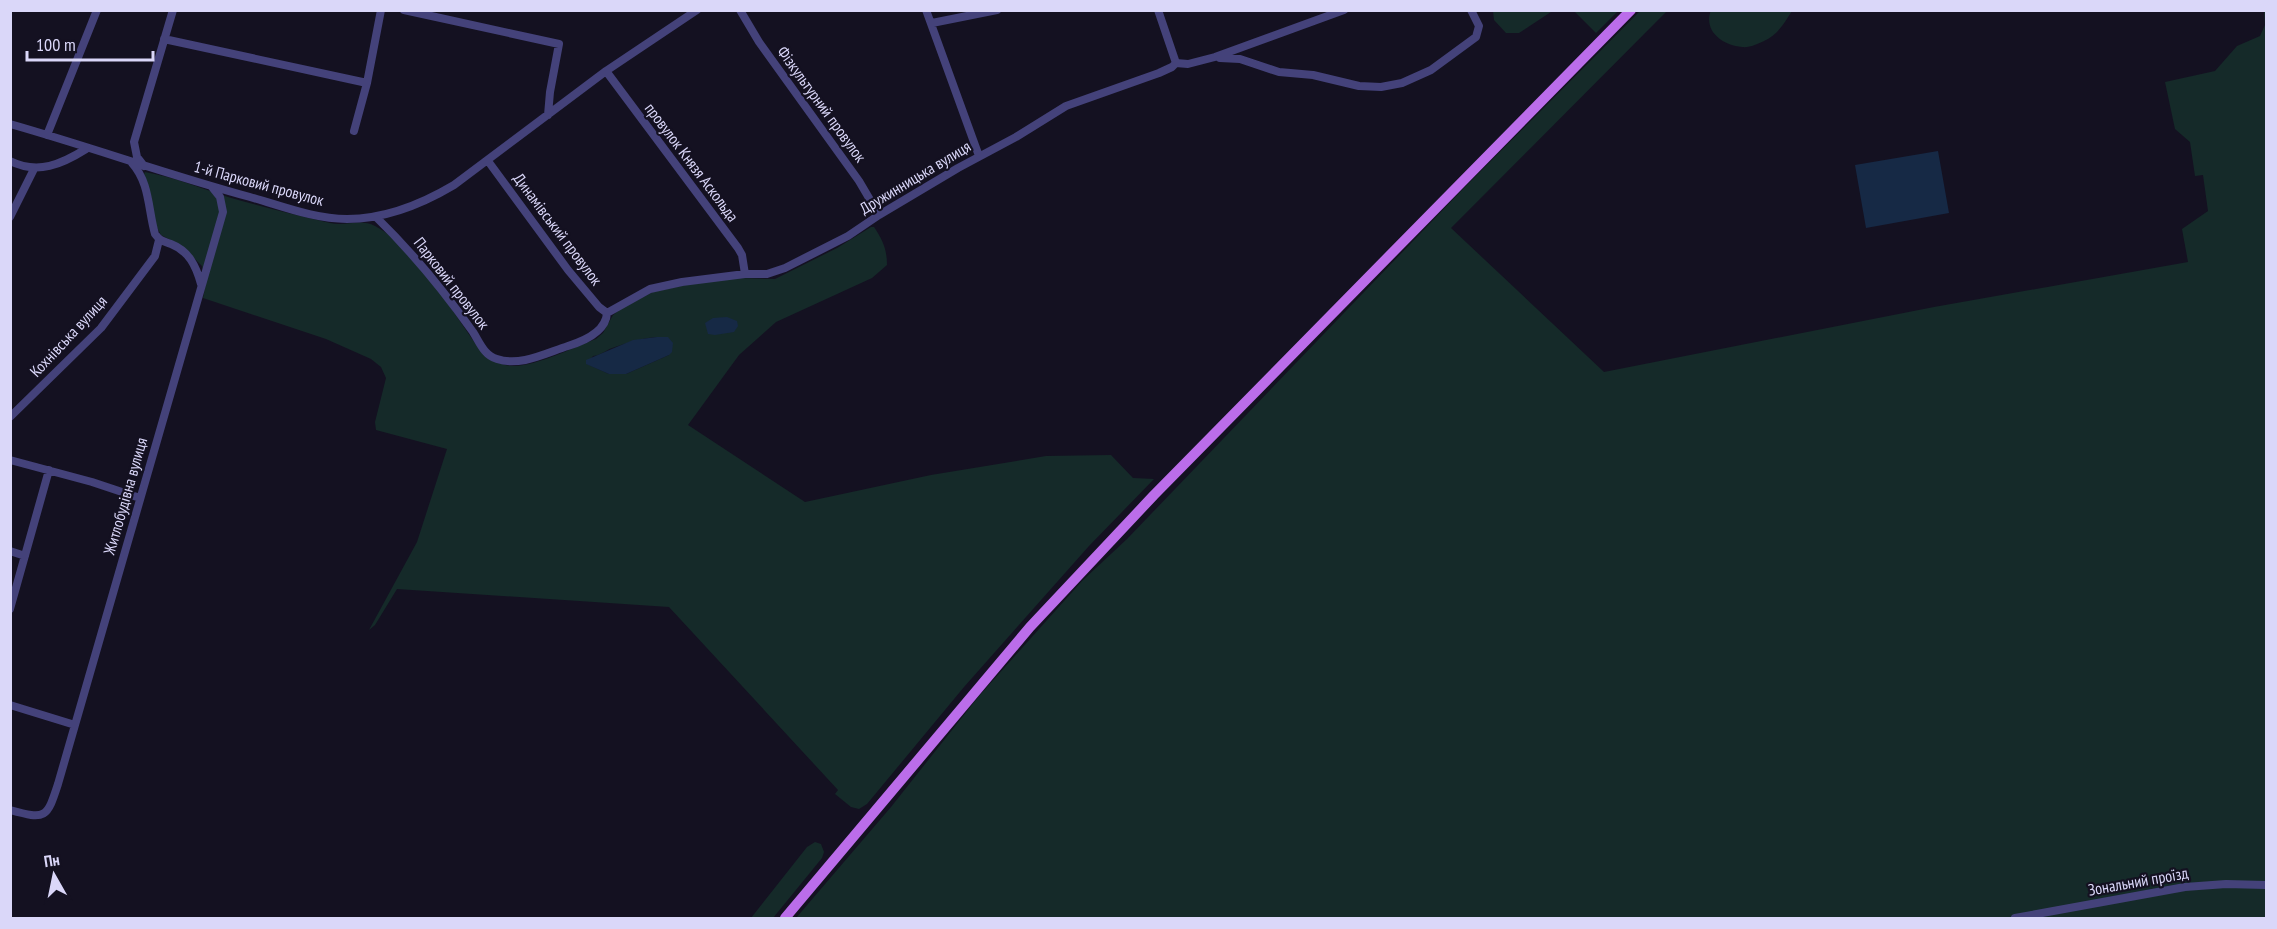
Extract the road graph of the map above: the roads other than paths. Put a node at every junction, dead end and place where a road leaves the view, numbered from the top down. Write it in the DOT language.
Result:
graph roads {
  1 [pos="97,10"];
  2 [pos="173,10"];
  3 [pos="381,10"];
  4 [pos="404,10"];
  5 [pos="697,10"];
  6 [pos="740,10"];
  7 [pos="926,10"];
  8 [pos="997,10"];
  9 [pos="1158,10"];
  10 [pos="1344,10"];
  11 [pos="1471,10"];
  12 [pos="1631,10"];
  13 [pos="932,23"];
  14 [pos="164,39"];
  15 [pos="1215,57"];
  16 [pos="1176,63"];
  17 [pos="606,71"];
  18 [pos="367,83"];
  19 [pos="548,116"];
  20 [pos="10,124"];
  21 [pos="354,131"];
  22 [pos="47,135"];
  23 [pos="86,149"];
  24 [pos="980,156"];
  25 [pos="10,161"];
  26 [pos="131,162"];
  27 [pos="488,162"];
  28 [pos="145,166"];
  29 [pos="34,169"];
  30 [pos="212,187"];
  31 [pos="879,215"];
  32 [pos="10,217"];
  33 [pos="376,217"];
  34 [pos="159,240"];
  35 [pos="745,274"];
  36 [pos="201,285"];
  37 [pos="607,313"];
  38 [pos="508,361"];
  39 [pos="10,417"];
  40 [pos="10,459"];
  41 [pos="49,470"];
  42 [pos="140,498"];
  43 [pos="10,551"];
  44 [pos="25,556"];
  45 [pos="10,609"];
  46 [pos="10,705"];
  47 [pos="75,725"];
  48 [pos="10,810"];
  49 [pos="2266,885"];
  50 [pos="785,918"];
  51 [pos="2015,918"];
  1 -- 22 [label="street"];
  2 -- 14 [label="street"];
  3 -- 18 [label="street"];
  4 -- 19 [label="street"];
  5 -- 17 [label="street, 1-й Парковий провулок"];
  6 -- 31 [label="street, Фізкультурний провулок"];
  7 -- 13 [label="street"];
  8 -- 13 [label="street"];
  9 -- 16 [label="street"];
  10 -- 15 [label="street, Дружинницька вулиця"];
  11 -- 15 [label="street"];
  12 -- 50 [label="main road"];
  13 -- 24 [label="street"];
  14 -- 18 [label="street"];
  14 -- 28 [label="street"];
  15 -- 16 [label="street, Дружинницька вулиця"];
  16 -- 24 [label="street, Дружинницька вулиця"];
  17 -- 19 [label="street, 1-й Парковий провулок"];
  17 -- 35 [label="street, провулок Князя Аскольда"];
  18 -- 21 [label="street"];
  19 -- 27 [label="street, 1-й Парковий провулок"];
  20 -- 22 [label="street, 1-й Парковий провулок"];
  22 -- 23 [label="street, 1-й Парковий провулок"];
  23 -- 26 [label="street, 1-й Парковий провулок"];
  23 -- 29 [label="street"];
  24 -- 31 [label="street, Дружинницька вулиця"];
  25 -- 29 [label="street"];
  26 -- 28 [label="street, 1-й Парковий провулок"];
  26 -- 34 [label="street"];
  27 -- 33 [label="street, 1-й Парковий провулок"];
  27 -- 37 [label="street, Динамівський провулок"];
  28 -- 30 [label="street, 1-й Парковий провулок"];
  29 -- 32 [label="street"];
  30 -- 33 [label="street, 1-й Парковий провулок"];
  30 -- 36 [label="street, Житлобудівна вулиця"];
  31 -- 35 [label="street, Дружинницька вулиця"];
  33 -- 38 [label="street, Парковий провулок"];
  34 -- 36 [label="street"];
  34 -- 39 [label="street, Кохнівська вулиця"];
  35 -- 37 [label="street, Дружинницька вулиця"];
  36 -- 42 [label="street, Житлобудівна вулиця"];
  37 -- 38 [label="street, Дружинницька вулиця"];
  40 -- 41 [label="street"];
  41 -- 42 [label="street"];
  41 -- 44 [label="street"];
  42 -- 47 [label="street, Житлобудівна вулиця"];
  43 -- 44 [label="street"];
  44 -- 45 [label="street"];
  46 -- 47 [label="street"];
  47 -- 48 [label="street, Житлобудівна вулиця"];
  49 -- 51 [label="street, Зональний проїзд"];
}
